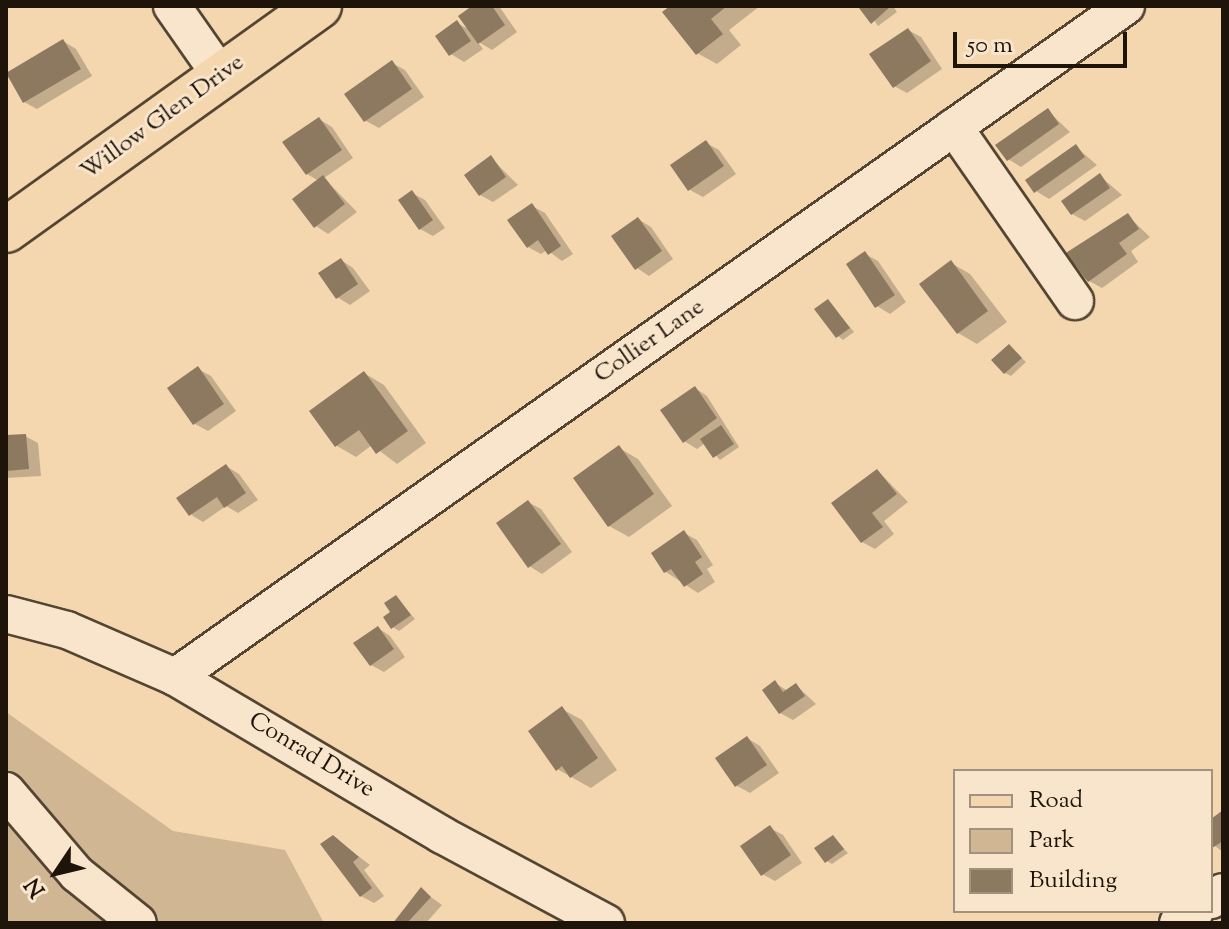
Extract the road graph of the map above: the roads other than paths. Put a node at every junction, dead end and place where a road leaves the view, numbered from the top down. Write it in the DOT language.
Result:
graph roads {
  1 [pos="172,6"];
  2 [pos="319,6"];
  3 [pos="1126,6"];
  4 [pos="221,76"];
  5 [pos="954,127"];
  6 [pos="6,230"];
  7 [pos="1075,301"];
  8 [pos="6,614"];
  9 [pos="175,677"];
  10 [pos="6,791"];
  11 [pos="138,923"];
  12 [pos="606,923"];
  1 -- 4 [label="street"];
  2 -- 4 [label="main road, Willow Glen Drive"];
  3 -- 5 [label="street, Collier Lane"];
  4 -- 6 [label="main road, Willow Glen Drive"];
  5 -- 7 [label="street"];
  5 -- 9 [label="street, Collier Lane"];
  8 -- 9 [label="street, Conrad Drive"];
  9 -- 12 [label="street, Conrad Drive"];
  10 -- 11 [label="street"];
}
